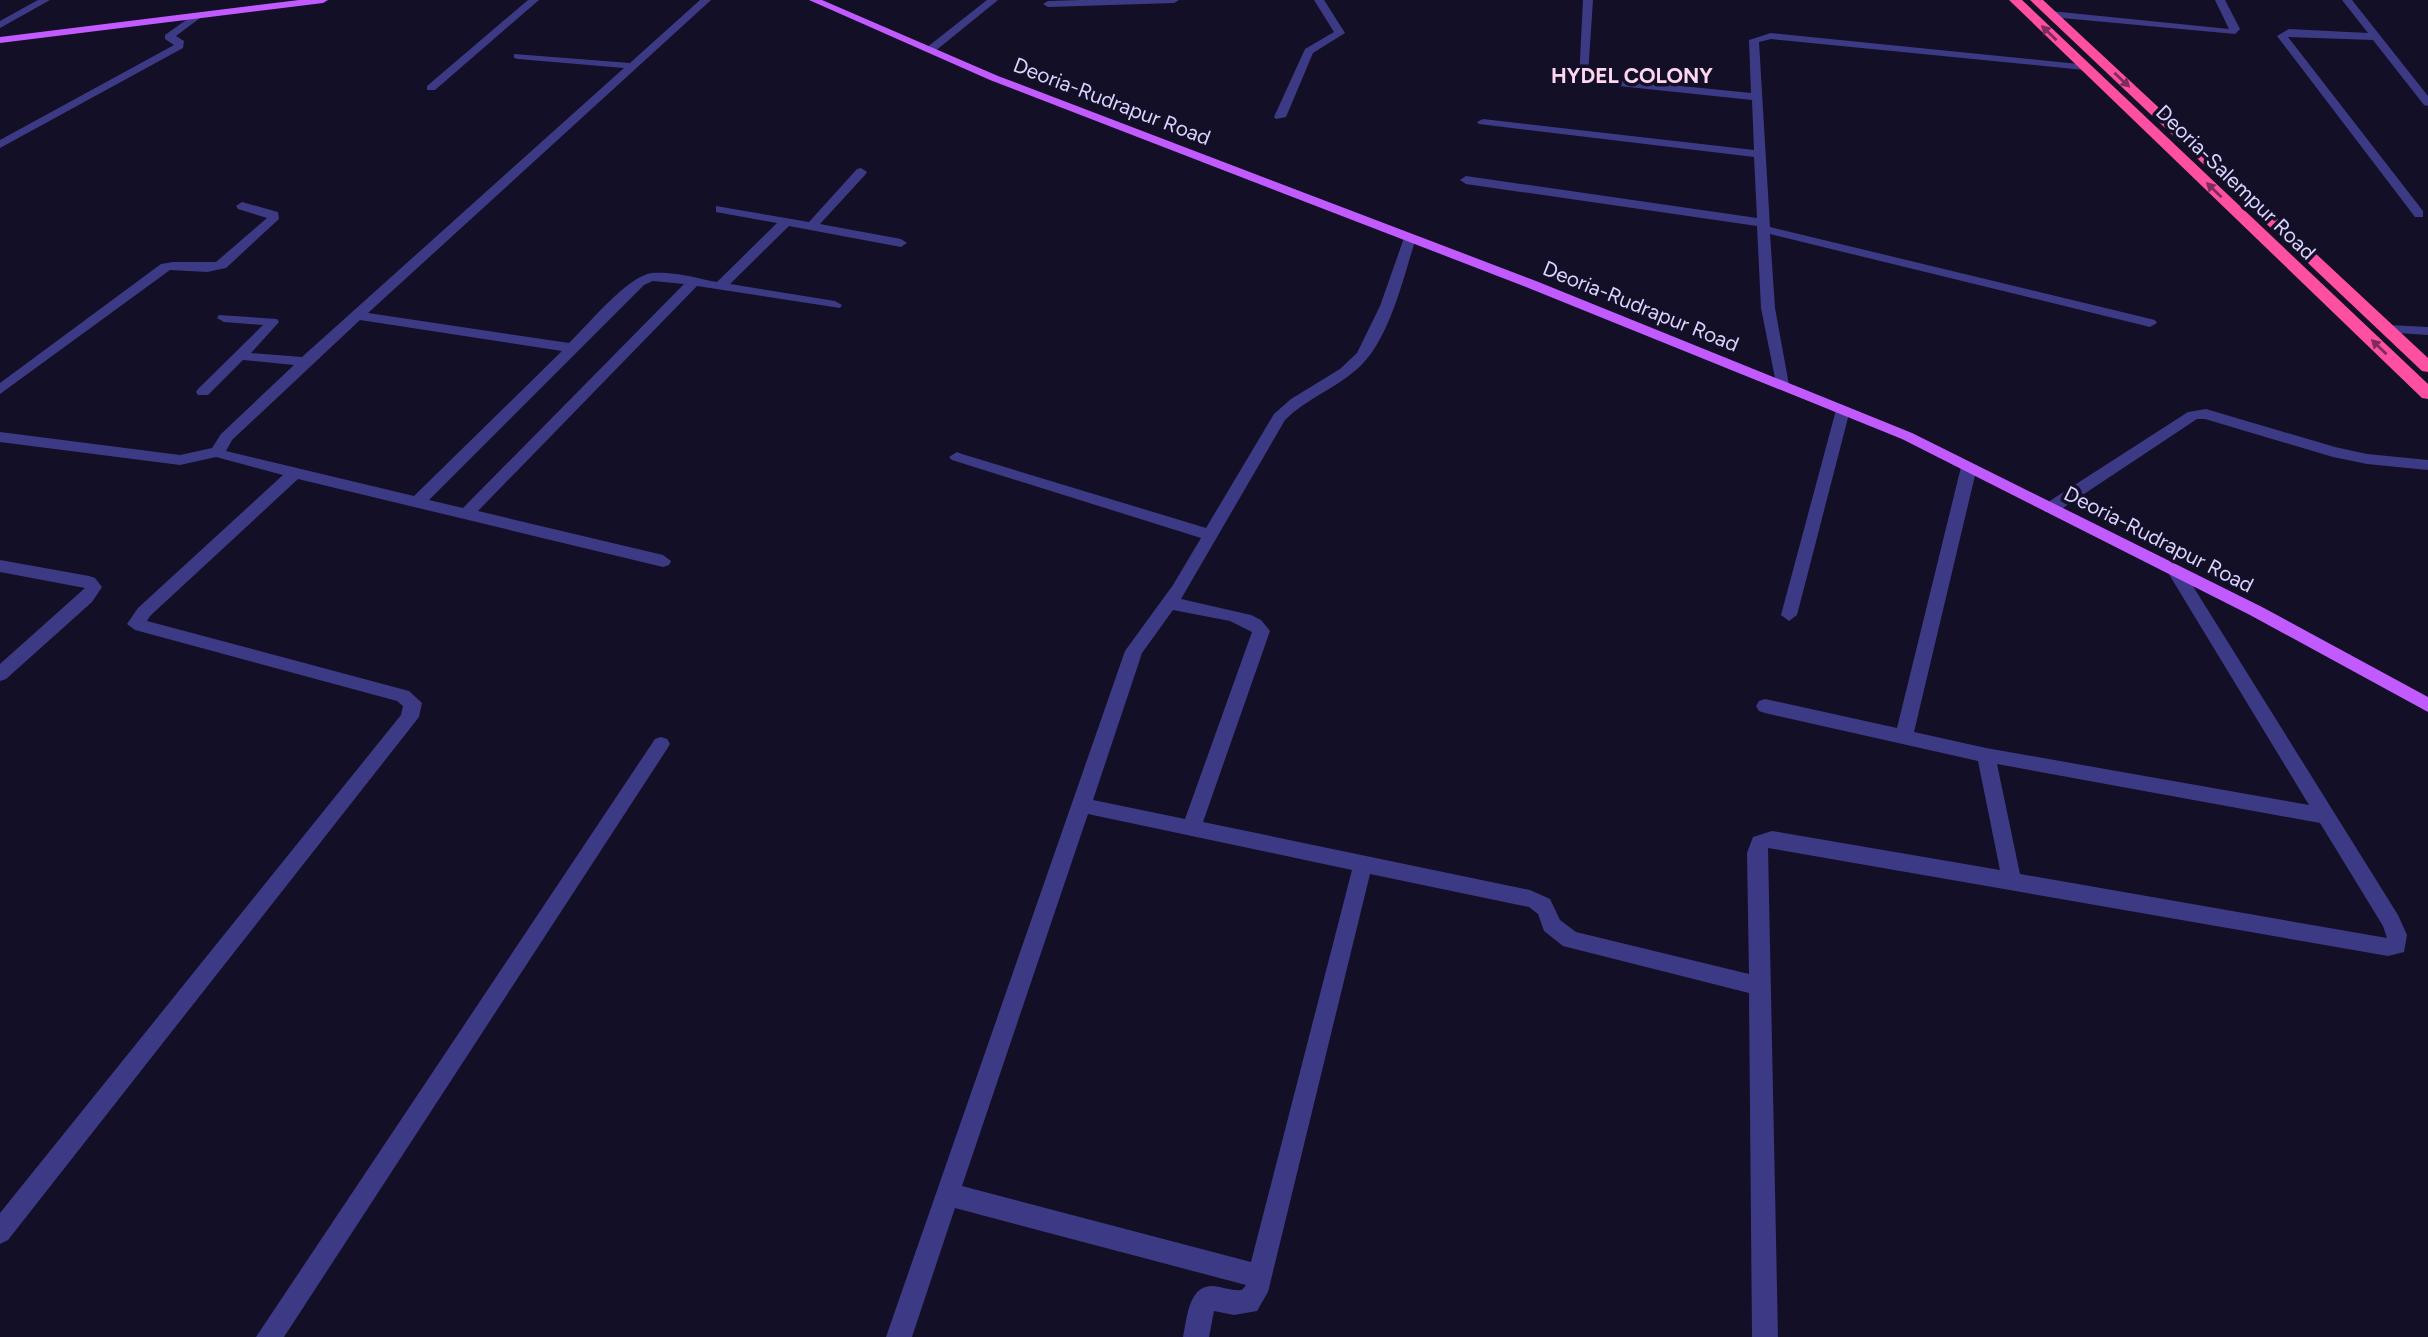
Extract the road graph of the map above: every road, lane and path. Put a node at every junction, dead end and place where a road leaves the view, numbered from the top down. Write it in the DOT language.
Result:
graph roads {
  1 [pos="45,0"];
  2 [pos="323,0"];
  3 [pos="534,0"];
  4 [pos="706,0"];
  5 [pos="814,0"];
  6 [pos="993,0"];
  7 [pos="1174,0"];
  8 [pos="1319,0"];
  9 [pos="1588,0"];
  10 [pos="2015,0"];
  11 [pos="2036,0"];
  12 [pos="2220,0"];
  13 [pos="2347,0"];
  14 [pos="1048,4"];
  15 [pos="2051,14"];
  16 [pos="196,16"];
  17 [pos="0,24"];
  18 [pos="2376,37"];
  19 [pos="0,40"];
  20 [pos="930,50"];
  21 [pos="519,56"];
  22 [pos="633,66"];
  23 [pos="2084,67"];
  24 [pos="431,88"];
  25 [pos="1757,97"];
  26 [pos="2428,103"];
  27 [pos="1280,117"];
  28 [pos="1483,122"];
  29 [pos="0,145"];
  30 [pos="1760,154"];
  31 [pos="861,172"];
  32 [pos="1466,180"];
  33 [pos="242,206"];
  34 [pos="720,209"];
  35 [pos="2419,214"];
  36 [pos="787,222"];
  37 [pos="812,226"];
  38 [pos="1764,226"];
  39 [pos="1410,238"];
  40 [pos="901,243"];
  41 [pos="694,282"];
  42 [pos="720,286"];
  43 [pos="835,304"];
  44 [pos="357,315"];
  45 [pos="224,318"];
  46 [pos="2150,323"];
  47 [pos="2388,330"];
  48 [pos="2428,331"];
  49 [pos="572,348"];
  50 [pos="240,356"];
  51 [pos="305,362"];
  52 [pos="2428,367"];
  53 [pos="1782,385"];
  54 [pos="0,390"];
  55 [pos="202,392"];
  56 [pos="2428,394"];
  57 [pos="1843,410"];
  58 [pos="0,437"];
  59 [pos="218,452"];
  60 [pos="957,457"];
  61 [pos="2428,465"];
  62 [pos="1969,467"];
  63 [pos="295,473"];
  64 [pos="417,503"];
  65 [pos="2051,508"];
  66 [pos="466,514"];
  67 [pos="1210,535"];
  68 [pos="663,561"];
  69 [pos="0,566"];
  70 [pos="2175,570"];
  71 [pos="1169,603"];
  72 [pos="1789,615"];
  73 [pos="0,674"];
  74 [pos="2428,705"];
  75 [pos="1765,706"];
  76 [pos="1904,737"];
  77 [pos="661,744"];
  78 [pos="1986,755"];
  79 [pos="1081,805"];
  80 [pos="2326,816"];
  81 [pos="1191,828"];
  82 [pos="1363,864"];
  83 [pos="2012,881"];
  84 [pos="1759,986"];
  85 [pos="948,1194"];
  86 [pos="0,1232"];
  87 [pos="1259,1276"];
  88 [pos="269,1337"];
  89 [pos="900,1337"];
  90 [pos="1196,1337"];
  91 [pos="1765,1337"];
  1 -- 17 [label="street"];
  2 -- 16 [label="main road"];
  3 -- 24 [label="street"];
  4 -- 22 [label="street"];
  5 -- 20 [label="main road, Deoria-Rudrapur Road"];
  6 -- 20 [label="street"];
  7 -- 14 [label="street"];
  8 -- 27 [label="street"];
  9 -- 25 [label="street"];
  23 -- 10 [label="highway, Deoria-Salempur Road, one-way"];
  11 -- 15 [label="highway, Deoria-Salempur Road"];
  12 -- 15 [label="street"];
  13 -- 18 [label="street"];
  15 -- 47 [label="highway, Deoria-Salempur Road, one-way"];
  16 -- 19 [label="main road"];
  16 -- 29 [label="street"];
  18 -- 26 [label="street"];
  18 -- 35 [label="street"];
  20 -- 39 [label="main road, Deoria-Rudrapur Road"];
  21 -- 22 [label="street"];
  22 -- 44 [label="street"];
  23 -- 25 [label="street"];
  56 -- 23 [label="highway, Deoria-Salempur Road, one-way"];
  25 -- 30 [label="street"];
  28 -- 30 [label="street"];
  30 -- 38 [label="street"];
  31 -- 37 [label="street"];
  32 -- 38 [label="street"];
  33 -- 54 [label="street"];
  34 -- 36 [label="street"];
  36 -- 37 [label="street"];
  36 -- 42 [label="street"];
  37 -- 40 [label="street"];
  38 -- 46 [label="street"];
  38 -- 53 [label="street"];
  39 -- 53 [label="main road, Deoria-Rudrapur Road"];
  39 -- 67 [label="street"];
  41 -- 42 [label="street"];
  41 -- 49 [label="street"];
  41 -- 66 [label="street"];
  42 -- 43 [label="street"];
  44 -- 49 [label="street"];
  44 -- 51 [label="street"];
  45 -- 50 [label="street"];
  47 -- 48 [label="street"];
  47 -- 52 [label="highway, Deoria-Salempur Road"];
  49 -- 64 [label="street"];
  50 -- 51 [label="street"];
  50 -- 55 [label="street"];
  51 -- 59 [label="street"];
  53 -- 57 [label="main road, Deoria-Rudrapur Road"];
  57 -- 62 [label="main road, Deoria-Rudrapur Road"];
  57 -- 72 [label="street"];
  58 -- 59 [label="street"];
  59 -- 63 [label="street"];
  60 -- 67 [label="street"];
  61 -- 65 [label="street"];
  62 -- 65 [label="main road, Deoria-Rudrapur Road"];
  62 -- 76 [label="street"];
  63 -- 64 [label="street"];
  63 -- 86 [label="street"];
  64 -- 66 [label="street"];
  65 -- 70 [label="main road, Deoria-Rudrapur Road"];
  66 -- 68 [label="street"];
  67 -- 71 [label="street"];
  69 -- 73 [label="street"];
  70 -- 74 [label="main road, Deoria-Rudrapur Road"];
  70 -- 80 [label="street"];
  71 -- 79 [label="street"];
  71 -- 81 [label="street"];
  75 -- 76 [label="street"];
  76 -- 78 [label="street"];
  77 -- 88 [label="street"];
  78 -- 80 [label="street"];
  78 -- 83 [label="street"];
  79 -- 81 [label="street"];
  79 -- 85 [label="street"];
  80 -- 83 [label="street"];
  81 -- 82 [label="street"];
  82 -- 84 [label="street"];
  82 -- 87 [label="street"];
  83 -- 84 [label="street"];
  84 -- 91 [label="street"];
  85 -- 87 [label="street"];
  85 -- 89 [label="street"];
  87 -- 90 [label="street"];
}
